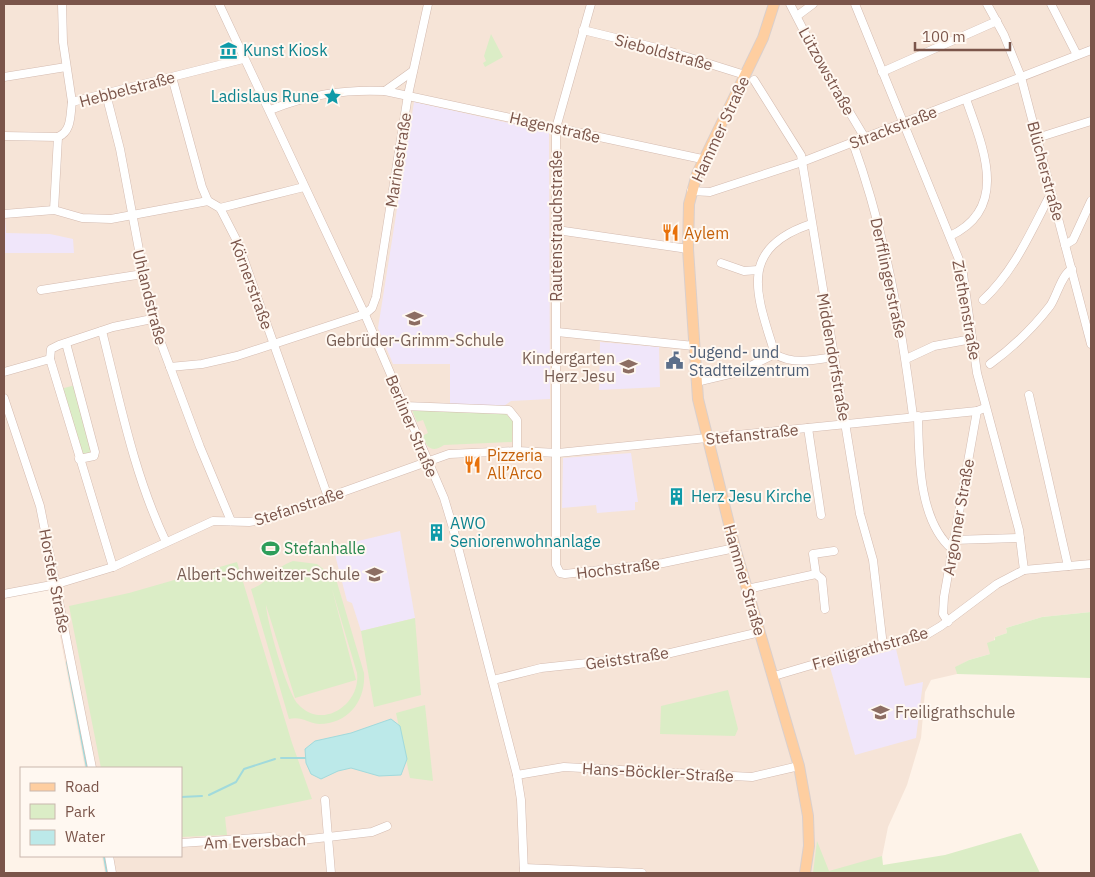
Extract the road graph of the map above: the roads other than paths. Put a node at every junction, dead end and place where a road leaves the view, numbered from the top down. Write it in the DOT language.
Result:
graph roads {
  1 [pos="62,4"];
  2 [pos="219,4"];
  3 [pos="428,4"];
  4 [pos="591,4"];
  5 [pos="774,4"];
  6 [pos="790,4"];
  7 [pos="813,4"];
  8 [pos="855,4"];
  9 [pos="987,4"];
  10 [pos="1051,4"];
  11 [pos="797,16"];
  12 [pos="997,21"];
  13 [pos="584,30"];
  14 [pos="1091,50"];
  15 [pos="1077,55"];
  16 [pos="243,58"];
  17 [pos="66,67"];
  18 [pos="413,71"];
  19 [pos="882,72"];
  20 [pos="4,77"];
  21 [pos="172,77"];
  22 [pos="1021,77"];
  23 [pos="750,78"];
  24 [pos="385,91"];
  25 [pos="106,94"];
  26 [pos="408,95"];
  27 [pos="966,99"];
  28 [pos="72,102"];
  29 [pos="270,110"];
  30 [pos="1091,120"];
  31 [pos="903,124"];
  32 [pos="556,128"];
  33 [pos="4,136"];
  34 [pos="58,138"];
  35 [pos="866,138"];
  36 [pos="1037,138"];
  37 [pos="853,143"];
  38 [pos="702,159"];
  39 [pos="802,162"];
  40 [pos="304,188"];
  41 [pos="691,191"];
  42 [pos="1053,198"];
  43 [pos="208,201"];
  44 [pos="1091,201"];
  45 [pos="220,208"];
  46 [pos="54,210"];
  47 [pos="4,214"];
  48 [pos="132,215"];
  49 [pos="811,224"];
  50 [pos="556,230"];
  51 [pos="950,236"];
  52 [pos="1065,245"];
  53 [pos="688,249"];
  54 [pos="721,263"];
  55 [pos="1072,269"];
  56 [pos="758,270"];
  57 [pos="143,274"];
  58 [pos="41,290"];
  59 [pos="983,300"];
  60 [pos="365,314"];
  61 [pos="152,319"];
  62 [pos="102,331"];
  63 [pos="557,332"];
  64 [pos="972,339"];
  65 [pos="66,343"];
  66 [pos="273,343"];
  67 [pos="1091,344"];
  68 [pos="694,346"];
  69 [pos="774,354"];
  70 [pos="834,357"];
  71 [pos="50,359"];
  72 [pos="906,359"];
  73 [pos="990,364"];
  74 [pos="170,367"];
  75 [pos="4,372"];
  76 [pos="696,382"];
  77 [pos="1029,396"];
  78 [pos="4,398"];
  79 [pos="404,406"];
  80 [pos="982,409"];
  81 [pos="915,416"];
  82 [pos="845,424"];
  83 [pos="808,428"];
  84 [pos="707,439"];
  85 [pos="517,451"];
  86 [pos="558,453"];
  87 [pos="79,459"];
  88 [pos="427,461"];
  89 [pos="328,497"];
  90 [pos="821,515"];
  91 [pos="231,521"];
  92 [pos="1020,538"];
  93 [pos="953,540"];
  94 [pos="166,542"];
  95 [pos="735,548"];
  96 [pos="952,549"];
  97 [pos="834,551"];
  98 [pos="1091,564"];
  99 [pos="1068,566"];
  100 [pos="113,567"];
  101 [pos="1024,570"];
  102 [pos="816,574"];
  103 [pos="57,584"];
  104 [pos="747,590"];
  105 [pos="4,594"];
  106 [pos="825,609"];
  107 [pos="948,622"];
  108 [pos="760,632"];
  109 [pos="883,646"];
  110 [pos="774,676"];
  111 [pos="493,680"];
  112 [pos="799,766"];
  113 [pos="92,767"];
  114 [pos="517,775"];
  115 [pos="325,800"];
  116 [pos="387,826"];
  117 [pos="328,837"];
  118 [pos="182,843"];
  119 [pos="108,857"];
  120 [pos="524,871"];
  121 [pos="112,873"];
  122 [pos="331,873"];
  123 [pos="642,873"];
  124 [pos="805,873"];
  1 -- 17 [label="street"];
  2 -- 16 [label="street, Berliner Straße"];
  3 -- 18 [label="street, Marinestraße"];
  4 -- 13 [label="street, Rautenstrauchstraße"];
  5 -- 23 [label="main road, Hammer Straße"];
  6 -- 11 [label="street, Lützowstraße"];
  7 -- 11 [label="street"];
  8 -- 19 [label="street, Ziethenstraße"];
  9 -- 12 [label="street, Blücherstraße"];
  10 -- 15 [label="street"];
  11 -- 35 [label="street, Lützowstraße"];
  12 -- 19 [label="street"];
  12 -- 22 [label="street, Blücherstraße"];
  13 -- 23 [label="street, Sieboldstraße"];
  13 -- 32 [label="street, Rautenstrauchstraße"];
  14 -- 15 [label="street, Strackstraße"];
  15 -- 22 [label="street, Strackstraße"];
  16 -- 21 [label="street, Hebbelstraße"];
  16 -- 29 [label="street, Berliner Straße"];
  17 -- 20 [label="street"];
  17 -- 28 [label="street"];
  18 -- 24 [label="street"];
  18 -- 26 [label="street, Marinestraße"];
  19 -- 31 [label="street, Ziethenstraße"];
  21 -- 25 [label="street, Hebbelstraße"];
  21 -- 43 [label="street"];
  22 -- 27 [label="street, Strackstraße"];
  22 -- 36 [label="street, Blücherstraße"];
  23 -- 38 [label="main road, Hammer Straße"];
  23 -- 39 [label="street, Middendorfstraße"];
  24 -- 26 [label="street"];
  24 -- 29 [label="street"];
  25 -- 28 [label="street, Hebbelstraße"];
  25 -- 48 [label="street, Uhlandstraße"];
  26 -- 32 [label="street, Hagenstraße"];
  26 -- 60 [label="street, Marinestraße"];
  27 -- 31 [label="street, Strackstraße"];
  27 -- 51 [label="street"];
  28 -- 34 [label="street, Hebbelstraße"];
  29 -- 40 [label="street, Berliner Straße"];
  30 -- 36 [label="street"];
  31 -- 35 [label="street, Strackstraße"];
  31 -- 51 [label="street, Ziethenstraße"];
  32 -- 38 [label="street, Hagenstraße"];
  32 -- 50 [label="street, Rautenstrauchstraße"];
  33 -- 34 [label="street"];
  34 -- 46 [label="street"];
  35 -- 37 [label="street, Strackstraße"];
  36 -- 42 [label="street, Blücherstraße"];
  37 -- 39 [label="street, Strackstraße"];
  37 -- 72 [label="street, Derfflingerstraße"];
  38 -- 41 [label="main road, Hammer Straße"];
  39 -- 41 [label="street, Strackstraße"];
  39 -- 49 [label="street, Middendorfstraße"];
  40 -- 45 [label="street"];
  40 -- 60 [label="street, Berliner Straße"];
  41 -- 53 [label="main road, Hammer Straße"];
  42 -- 52 [label="street, Blücherstraße"];
  42 -- 59 [label="street"];
  43 -- 45 [label="street"];
  43 -- 48 [label="street"];
  44 -- 52 [label="street"];
  45 -- 66 [label="street, Körnerstraße"];
  46 -- 47 [label="street"];
  46 -- 48 [label="street"];
  48 -- 57 [label="street, Uhlandstraße"];
  49 -- 56 [label="street"];
  49 -- 70 [label="street, Middendorfstraße"];
  50 -- 53 [label="street"];
  50 -- 63 [label="street, Rautenstrauchstraße"];
  51 -- 64 [label="street, Ziethenstraße"];
  52 -- 55 [label="street, Blücherstraße"];
  53 -- 68 [label="main road, Hammer Straße"];
  54 -- 56 [label="street"];
  55 -- 67 [label="street, Blücherstraße"];
  55 -- 73 [label="street"];
  56 -- 69 [label="street"];
  57 -- 58 [label="street"];
  57 -- 61 [label="street, Uhlandstraße"];
  60 -- 66 [label="street"];
  60 -- 79 [label="street, Berliner Straße"];
  61 -- 62 [label="street"];
  61 -- 74 [label="street, Uhlandstraße"];
  62 -- 65 [label="street"];
  62 -- 94 [label="street"];
  63 -- 68 [label="street"];
  63 -- 86 [label="street, Rautenstrauchstraße"];
  64 -- 72 [label="street"];
  64 -- 80 [label="street, Ziethenstraße"];
  65 -- 71 [label="street"];
  65 -- 87 [label="street"];
  66 -- 74 [label="street"];
  66 -- 89 [label="street, Körnerstraße"];
  68 -- 76 [label="main road, Hammer Straße"];
  69 -- 70 [label="street"];
  69 -- 76 [label="street"];
  70 -- 82 [label="street, Middendorfstraße"];
  71 -- 75 [label="street"];
  71 -- 87 [label="street"];
  72 -- 81 [label="street, Derfflingerstraße"];
  74 -- 91 [label="street, Uhlandstraße"];
  76 -- 84 [label="main road, Hammer Straße"];
  77 -- 99 [label="street"];
  78 -- 103 [label="street, Horster Straße"];
  79 -- 85 [label="street"];
  79 -- 88 [label="street, Berliner Straße"];
  80 -- 81 [label="street, Stefanstraße"];
  80 -- 92 [label="street, Ziethenstraße"];
  80 -- 93 [label="street, Argonner Straße"];
  81 -- 82 [label="street, Stefanstraße"];
  81 -- 96 [label="street, Derfflingerstraße"];
  82 -- 83 [label="street, Stefanstraße"];
  82 -- 109 [label="street, Middendorfstraße"];
  83 -- 84 [label="street, Stefanstraße"];
  83 -- 90 [label="street"];
  84 -- 86 [label="street, Stefanstraße"];
  84 -- 95 [label="main road, Hammer Straße"];
  85 -- 86 [label="street, Stefanstraße"];
  85 -- 88 [label="street, Stefanstraße"];
  86 -- 95 [label="street, Hochstraße"];
  87 -- 100 [label="street"];
  88 -- 89 [label="street, Stefanstraße"];
  88 -- 111 [label="street, Berliner Straße"];
  89 -- 91 [label="street, Stefanstraße"];
  91 -- 94 [label="street, Stefanstraße"];
  92 -- 93 [label="street"];
  92 -- 101 [label="street, Ziethenstraße"];
  93 -- 96 [label="street, Argonner Straße"];
  94 -- 100 [label="street, Stefanstraße"];
  95 -- 104 [label="main road, Hammer Straße"];
  96 -- 107 [label="street, Argonner Straße"];
  97 -- 102 [label="street"];
  98 -- 99 [label="street, Freiligrathstraße"];
  99 -- 101 [label="street, Freiligrathstraße"];
  100 -- 103 [label="street, Stefanstraße"];
  101 -- 107 [label="street, Freiligrathstraße"];
  102 -- 104 [label="street"];
  102 -- 106 [label="street"];
  103 -- 105 [label="street, Stefanstraße"];
  103 -- 113 [label="street, Horster Straße"];
  104 -- 108 [label="main road, Hammer Straße"];
  107 -- 109 [label="street, Freiligrathstraße"];
  108 -- 110 [label="main road, Hammer Straße"];
  108 -- 111 [label="street, Geiststraße"];
  109 -- 110 [label="street, Freiligrathstraße"];
  110 -- 112 [label="main road, Hammer Straße"];
  111 -- 114 [label="street, Berliner Straße"];
  112 -- 114 [label="street, Hans-Böckler-Straße"];
  112 -- 124 [label="main road, Hammer Straße"];
  114 -- 120 [label="street, Berliner Straße"];
  115 -- 117 [label="street, Am Eversbach"];
  116 -- 117 [label="street, Am Eversbach"];
  117 -- 118 [label="street, Am Eversbach"];
  117 -- 122 [label="street, Am Eversbach"];
  119 -- 121 [label="street"];
  120 -- 123 [label="street"];
}
